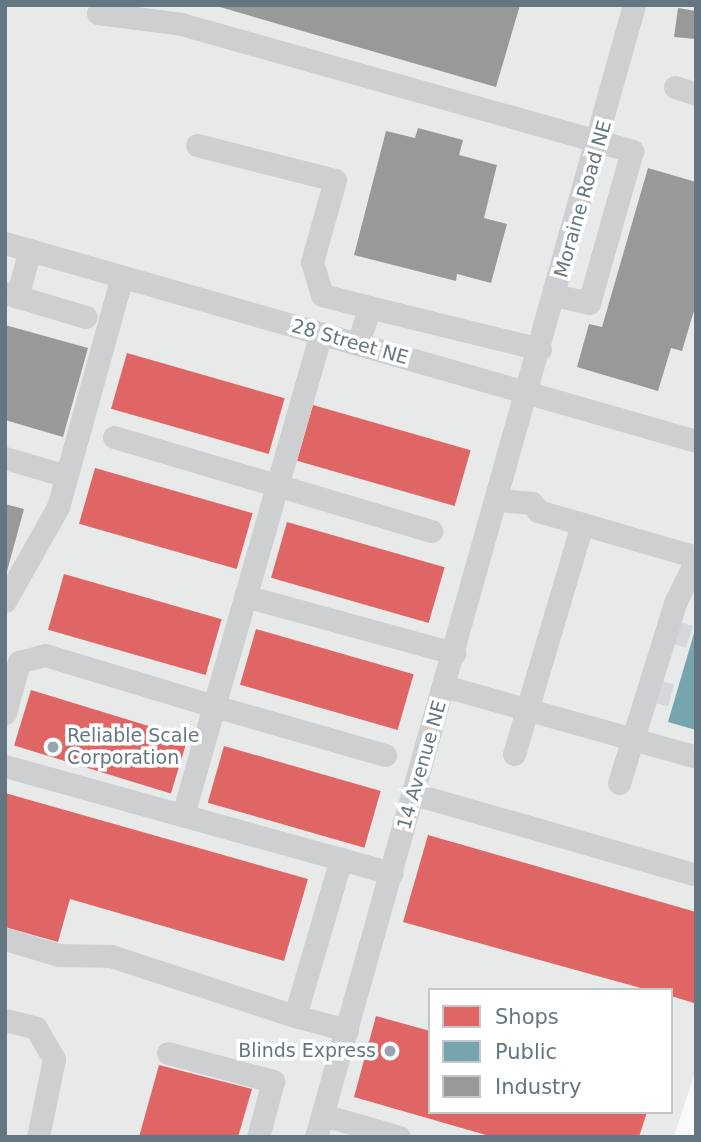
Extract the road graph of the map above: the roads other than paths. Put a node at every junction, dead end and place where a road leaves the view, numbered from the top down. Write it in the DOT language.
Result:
graph roads {
  1 [pos="634,5"];
  2 [pos="98,13"];
  3 [pos="599,143"];
  4 [pos="197,145"];
  5 [pos="5,243"];
  6 [pos="30,250"];
  7 [pos="122,277"];
  8 [pos="11,295"];
  9 [pos="555,295"];
  10 [pos="369,307"];
  11 [pos="86,317"];
  12 [pos="321,334"];
  13 [pos="358,344"];
  14 [pos="540,349"];
  15 [pos="527,393"];
  16 [pos="114,437"];
  17 [pos="696,441"];
  18 [pos="5,458"];
  19 [pos="66,476"];
  20 [pos="277,486"];
  21 [pos="503,502"];
  22 [pos="582,524"];
  23 [pos="431,531"];
  24 [pos="694,570"];
  25 [pos="246,596"];
  26 [pos="5,601"];
  27 [pos="675,644"];
  28 [pos="454,653"];
  29 [pos="663,680"];
  30 [pos="444,686"];
  31 [pos="657,703"];
  32 [pos="214,706"];
  33 [pos="527,709"];
  34 [pos="5,713"];
  35 [pos="634,730"];
  36 [pos="514,754"];
  37 [pos="385,755"];
  38 [pos="696,757"];
  39 [pos="5,766"];
  40 [pos="619,783"];
  41 [pos="414,794"];
  42 [pos="183,816"];
  43 [pos="341,859"];
  44 [pos="391,873"];
  45 [pos="696,875"];
  46 [pos="5,939"];
  47 [pos="295,1016"];
  48 [pos="5,1020"];
  49 [pos="347,1030"];
  50 [pos="168,1053"];
  51 [pos="320,1126"];
  52 [pos="38,1137"];
  53 [pos="258,1137"];
  54 [pos="399,1137"];
  1 -- 3 [label="street, Moraine Road NE"];
  2 -- 3 [label="street"];
  3 -- 9 [label="street, Moraine Road NE"];
  3 -- 9 [label="street"];
  4 -- 10 [label="street"];
  5 -- 6 [label="street, 28 Street NE"];
  6 -- 7 [label="street, 28 Street NE"];
  6 -- 8 [label="street"];
  7 -- 12 [label="street, 28 Street NE"];
  7 -- 19 [label="street"];
  8 -- 11 [label="street"];
  9 -- 14 [label="street, Moraine Road NE"];
  10 -- 13 [label="street"];
  10 -- 14 [label="street"];
  12 -- 13 [label="street, 28 Street NE"];
  12 -- 20 [label="street"];
  13 -- 15 [label="street, 28 Street NE"];
  14 -- 15 [label="street, Moraine Road NE"];
  15 -- 17 [label="street, 28 Street NE"];
  15 -- 21 [label="street, 14 Avenue NE"];
  16 -- 20 [label="street"];
  18 -- 19 [label="street"];
  19 -- 26 [label="street"];
  20 -- 23 [label="street"];
  20 -- 25 [label="street"];
  21 -- 22 [label="street"];
  21 -- 28 [label="street, 14 Avenue NE"];
  22 -- 24 [label="street"];
  22 -- 33 [label="street"];
  24 -- 35 [label="street"];
  25 -- 28 [label="street"];
  25 -- 32 [label="street"];
  27 -- 29 [label="street"];
  28 -- 30 [label="street, 14 Avenue NE"];
  30 -- 33 [label="street"];
  30 -- 41 [label="street, 14 Avenue NE"];
  31 -- 35 [label="street"];
  32 -- 34 [label="street"];
  32 -- 37 [label="street"];
  32 -- 42 [label="street"];
  33 -- 35 [label="street"];
  33 -- 36 [label="street"];
  35 -- 38 [label="street"];
  35 -- 40 [label="street"];
  39 -- 42 [label="street"];
  41 -- 44 [label="street, 14 Avenue NE"];
  41 -- 45 [label="street"];
  42 -- 43 [label="street"];
  43 -- 44 [label="street"];
  43 -- 47 [label="street"];
  44 -- 49 [label="street, 14 Avenue NE"];
  46 -- 47 [label="street"];
  47 -- 49 [label="street"];
  48 -- 52 [label="street"];
  49 -- 51 [label="street, 14 Avenue NE"];
  50 -- 53 [label="street"];
  51 -- 54 [label="street"];
}
